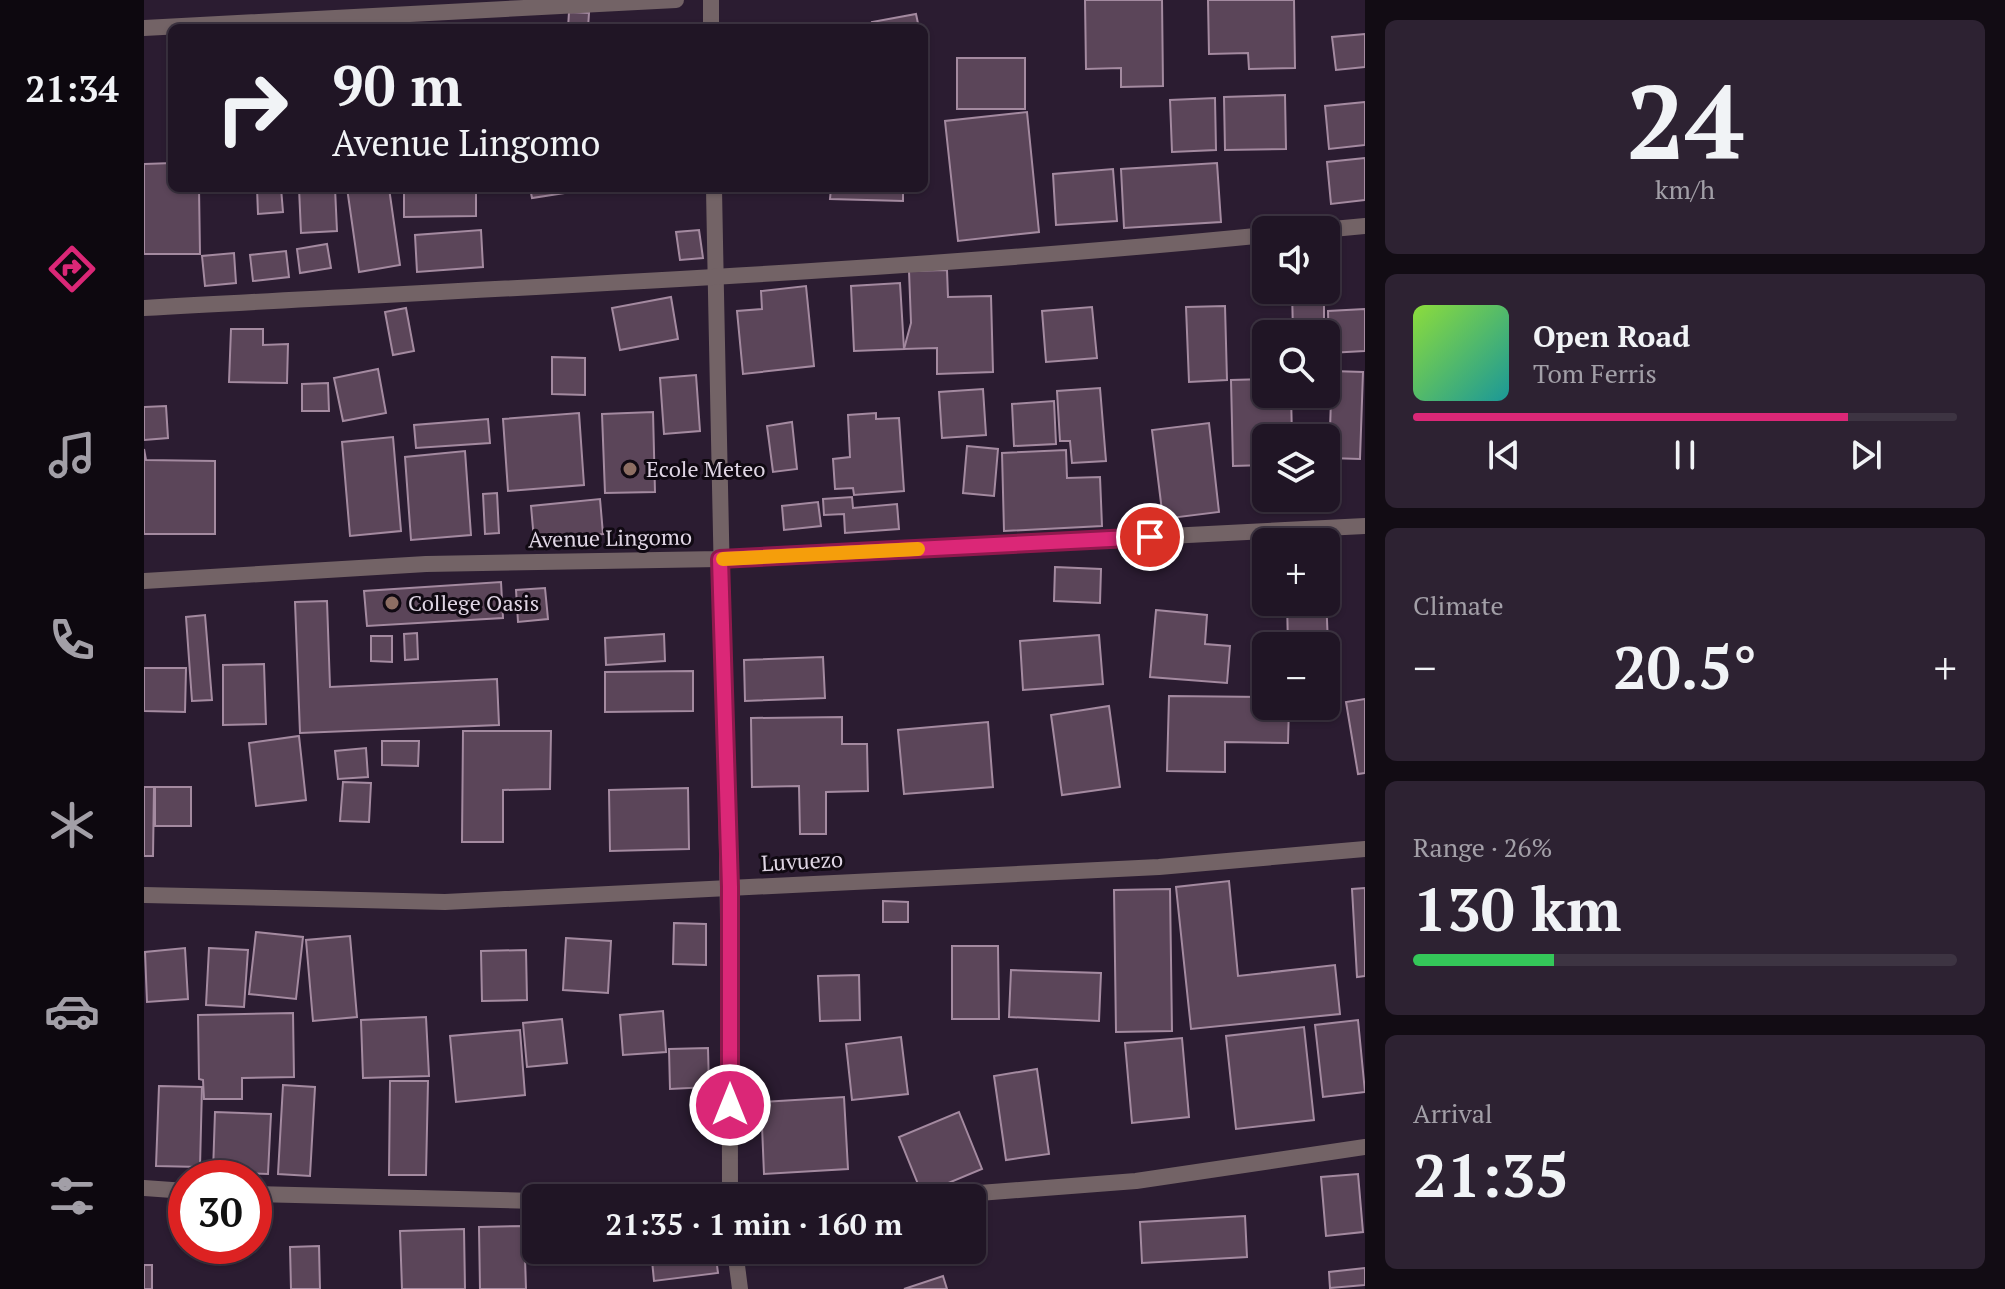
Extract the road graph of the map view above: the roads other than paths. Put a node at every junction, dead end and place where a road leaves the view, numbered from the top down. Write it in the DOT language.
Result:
graph roads {
  1 [pos="676,0"];
  2 [pos="711,0"];
  3 [pos="220,24"];
  4 [pos="711,24"];
  5 [pos="168,27"];
  6 [pos="144,28"];
  7 [pos="714,192"];
  8 [pos="1365,226"];
  9 [pos="1340,228"];
  10 [pos="1252,236"];
  11 [pos="715,275"];
  12 [pos="144,308"];
  13 [pos="1365,526"];
  14 [pos="720,559"];
  15 [pos="144,581"];
  16 [pos="1365,849"];
  17 [pos="730,887"];
  18 [pos="144,895"];
  19 [pos="1365,1147"];
  20 [pos="730,1184"];
  21 [pos="144,1188"];
  22 [pos="168,1190"];
  23 [pos="986,1192"];
  24 [pos="272,1194"];
  25 [pos="522,1201"];
  26 [pos="737,1264"];
  27 [pos="740,1289"];
  1 -- 3 [label="street"];
  2 -- 4 [label="street"];
  5 -- 6 [label="street"];
  7 -- 11 [label="street"];
  8 -- 9 [label="street"];
  10 -- 11 [label="street"];
  11 -- 12 [label="street"];
  11 -- 14 [label="street"];
  13 -- 14 [label="street, Avenue Lingomo"];
  14 -- 15 [label="street, Avenue Lingomo"];
  14 -- 17 [label="street"];
  16 -- 17 [label="street, Luvuezo"];
  17 -- 18 [label="street, Luvuezo"];
  17 -- 20 [label="street"];
  19 -- 23 [label="street"];
  21 -- 22 [label="street"];
  24 -- 25 [label="street"];
  26 -- 27 [label="street"];
}
